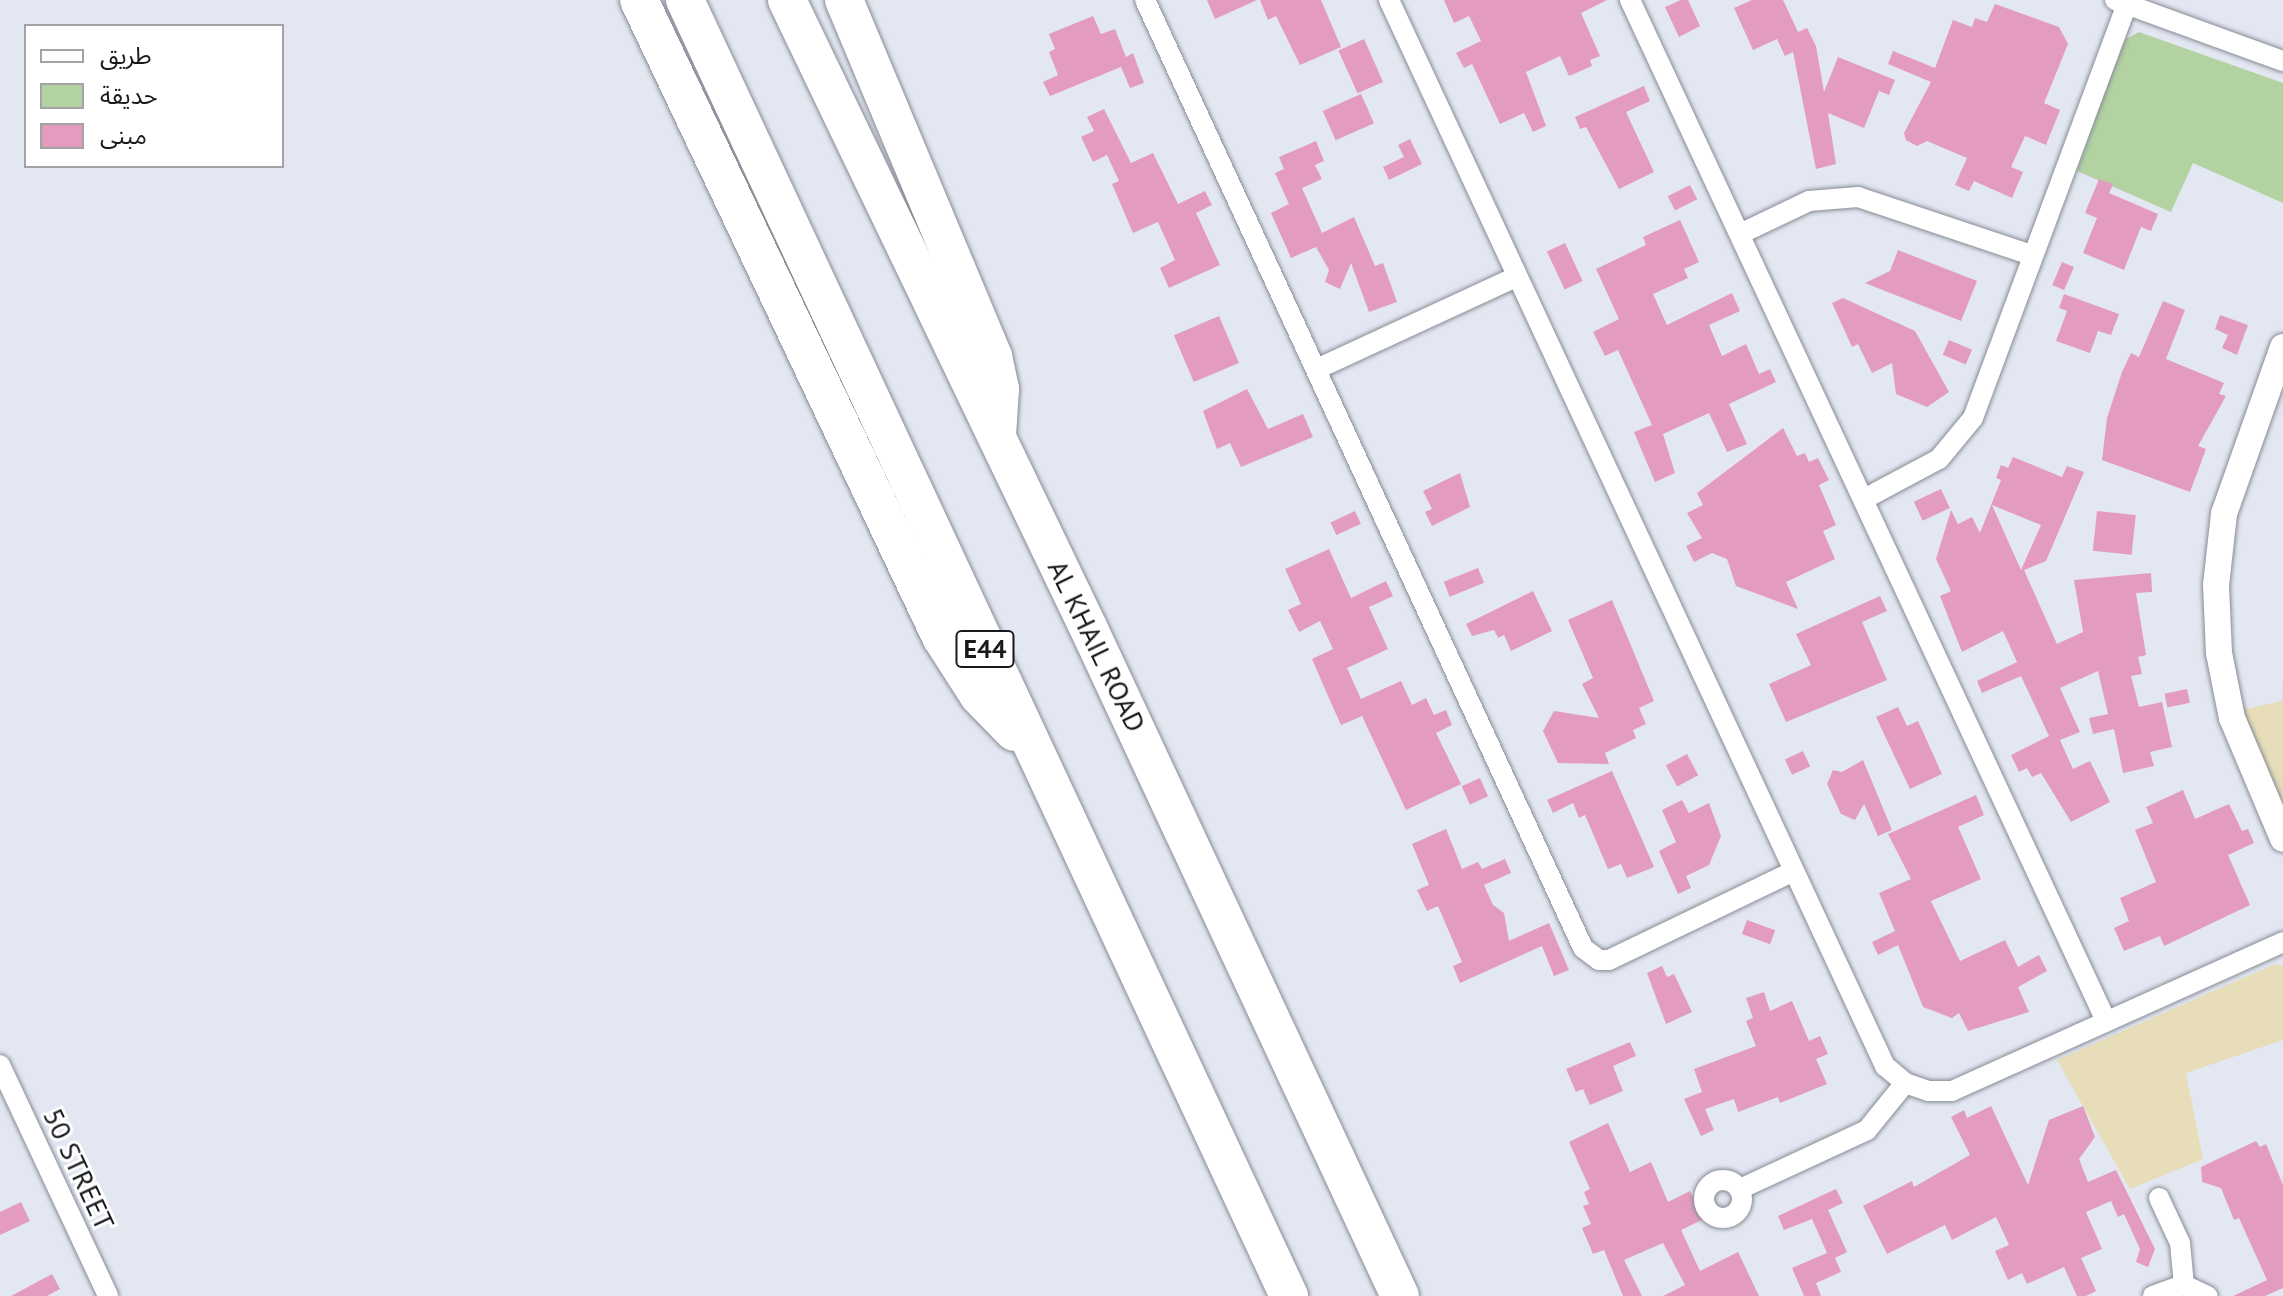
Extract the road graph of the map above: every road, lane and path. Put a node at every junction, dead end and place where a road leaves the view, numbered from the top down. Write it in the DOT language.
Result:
graph roads {
  1 [pos="639,0"];
  2 [pos="685,0"];
  3 [pos="787,0"];
  4 [pos="844,0"];
  5 [pos="1145,0"];
  6 [pos="1389,0"];
  7 [pos="1630,0"];
  8 [pos="2121,2"];
  9 [pos="2283,61"];
  10 [pos="1742,233"];
  11 [pos="2031,255"];
  12 [pos="1516,277"];
  13 [pos="2283,347"];
  14 [pos="1317,369"];
  15 [pos="996,439"];
  16 [pos="1864,499"];
  17 [pos="1031,745"];
  18 [pos="2283,839"];
  19 [pos="1792,872"];
  20 [pos="2283,942"];
  21 [pos="2106,1021"];
  22 [pos="0,1065"];
  23 [pos="1905,1083"];
  24 [pos="1740,1189"];
  25 [pos="2159,1198"];
  26 [pos="2184,1285"];
  27 [pos="108,1296"];
  28 [pos="1289,1296"];
  29 [pos="1400,1296"];
  30 [pos="2153,1296"];
  31 [pos="2208,1296"];
  1 -- 17 [label="highway"];
  2 -- 17 [label="highway, E44"];
  3 -- 15 [label="highway, AL KHAIL ROAD"];
  4 -- 15 [label="highway"];
  5 -- 14 [label="street"];
  6 -- 12 [label="street"];
  7 -- 10 [label="street"];
  8 -- 9 [label="street"];
  8 -- 11 [label="street"];
  10 -- 11 [label="street"];
  10 -- 16 [label="street"];
  11 -- 16 [label="street"];
  12 -- 14 [label="street"];
  12 -- 19 [label="street"];
  13 -- 18 [label="street"];
  14 -- 19 [label="street"];
  15 -- 29 [label="highway, AL KHAIL ROAD"];
  16 -- 21 [label="street"];
  17 -- 28 [label="highway, E44"];
  19 -- 23 [label="street"];
  20 -- 21 [label="street"];
  21 -- 23 [label="street"];
  22 -- 27 [label="street, 50 STREET"];
  23 -- 24 [label="street"];
  25 -- 26 [label="street"];
  26 -- 30 [label="street"];
  26 -- 31 [label="street"];
}
